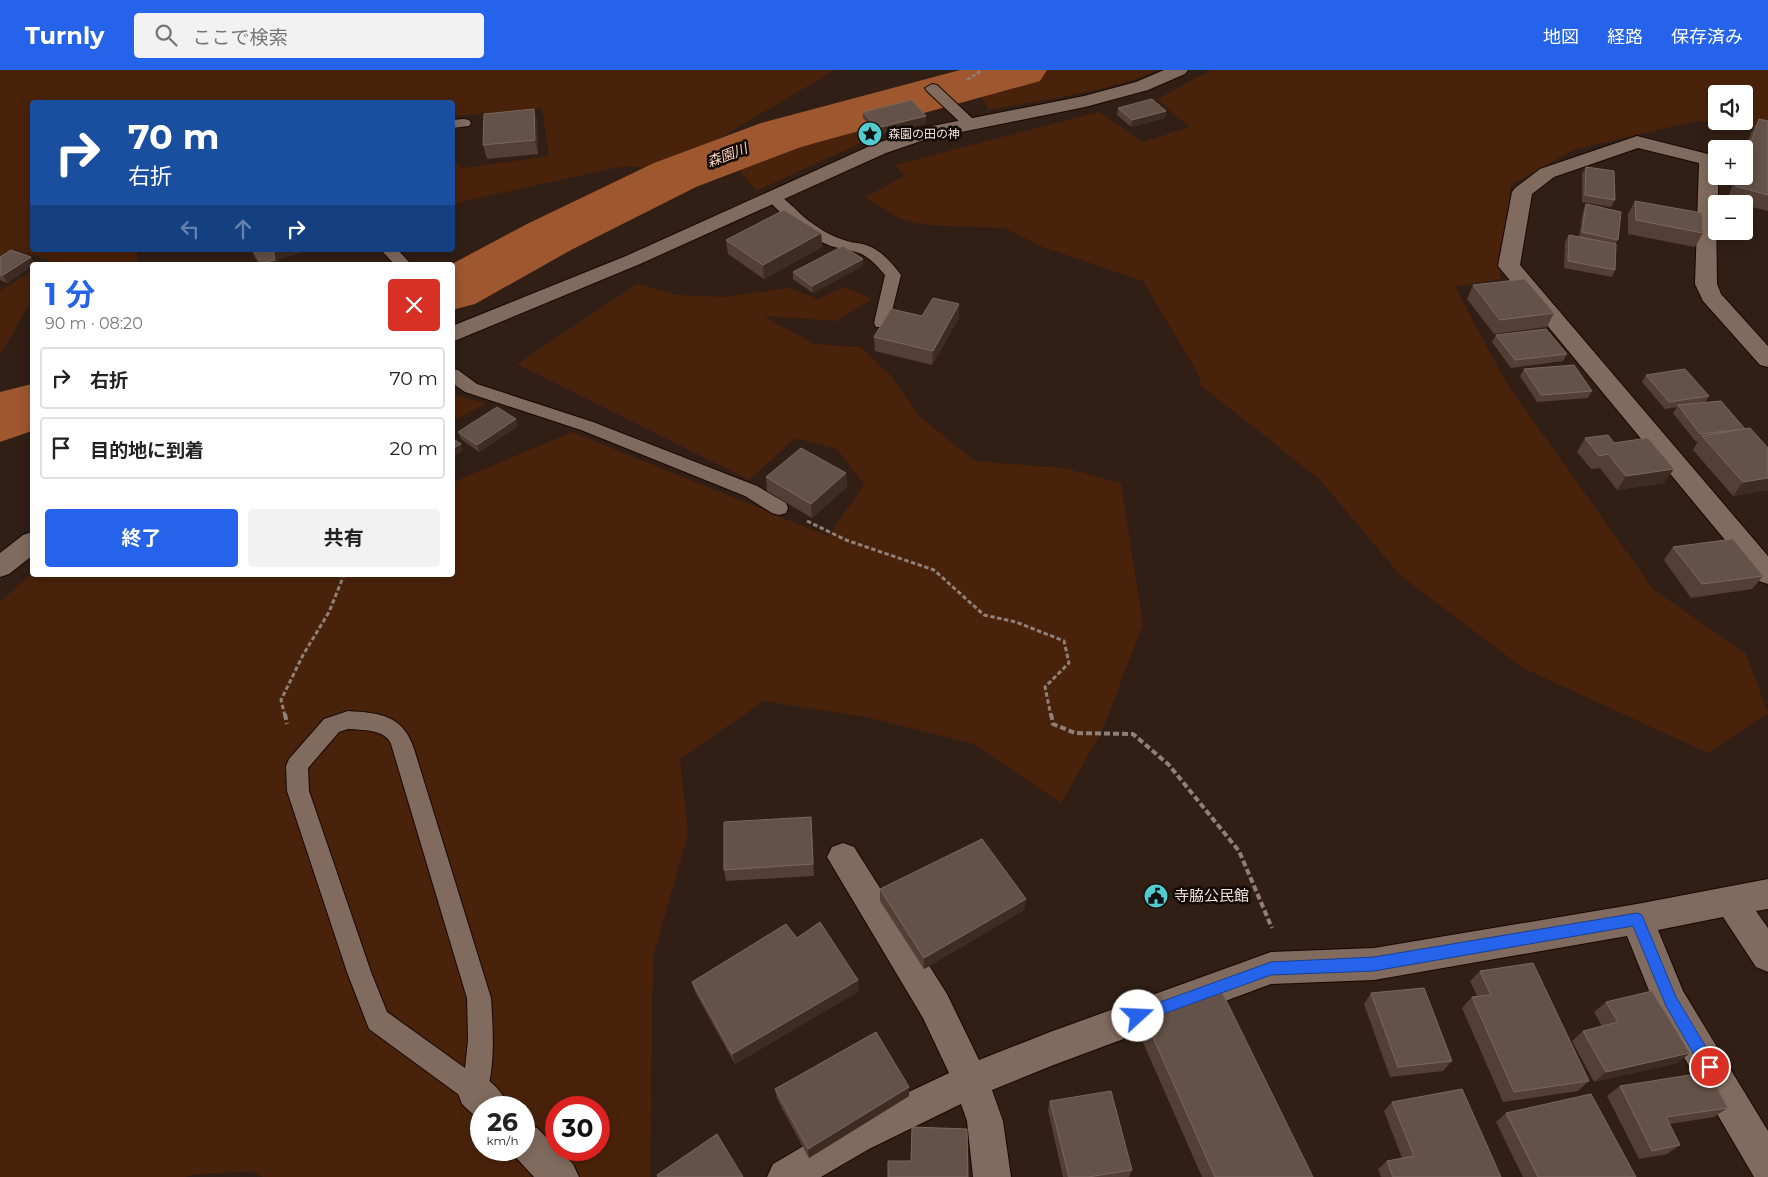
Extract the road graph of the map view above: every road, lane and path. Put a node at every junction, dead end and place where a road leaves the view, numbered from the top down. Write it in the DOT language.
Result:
graph roads {
  1 [pos="982,70"];
  2 [pos="1179,70"];
  3 [pos="966,81"];
  4 [pos="932,88"];
  5 [pos="969,123"];
  6 [pos="773,197"];
  7 [pos="391,252"];
  8 [pos="401,262"];
  9 [pos="882,323"];
  10 [pos="455,332"];
  11 [pos="1768,360"];
  12 [pos="455,376"];
  13 [pos="779,508"];
  14 [pos="30,544"];
  15 [pos="0,567"];
  16 [pos="1768,574"];
  17 [pos="343,577"];
  18 [pos="281,700"];
  19 [pos="843,857"];
  20 [pos="1768,894"];
  21 [pos="1730,902"];
  22 [pos="1637,919"];
  23 [pos="1768,956"];
  24 [pos="1290,967"];
  25 [pos="971,1081"];
  26 [pos="483,1099"];
  27 [pos="535,1152"];
  28 [pos="1768,1166"];
  29 [pos="560,1177"];
  30 [pos="786,1177"];
  31 [pos="992,1177"];
  1 -- 3 [label="path"];
  2 -- 5 [label="street"];
  4 -- 5 [label="lane"];
  5 -- 6 [label="street"];
  6 -- 9 [label="lane"];
  6 -- 10 [label="street"];
  7 -- 8 [label="lane"];
  11 -- 16 [label="street"];
  12 -- 13 [label="lane"];
  13 -- 24 [label="path"];
  14 -- 15 [label="street"];
  17 -- 18 [label="path"];
  19 -- 25 [label="street"];
  20 -- 21 [label="street"];
  21 -- 22 [label="street"];
  21 -- 23 [label="street"];
  22 -- 24 [label="street"];
  22 -- 28 [label="street"];
  24 -- 25 [label="street"];
  25 -- 30 [label="street"];
  25 -- 31 [label="street"];
  26 -- 26 [label="lane"];
  27 -- 29 [label="street"];
}
